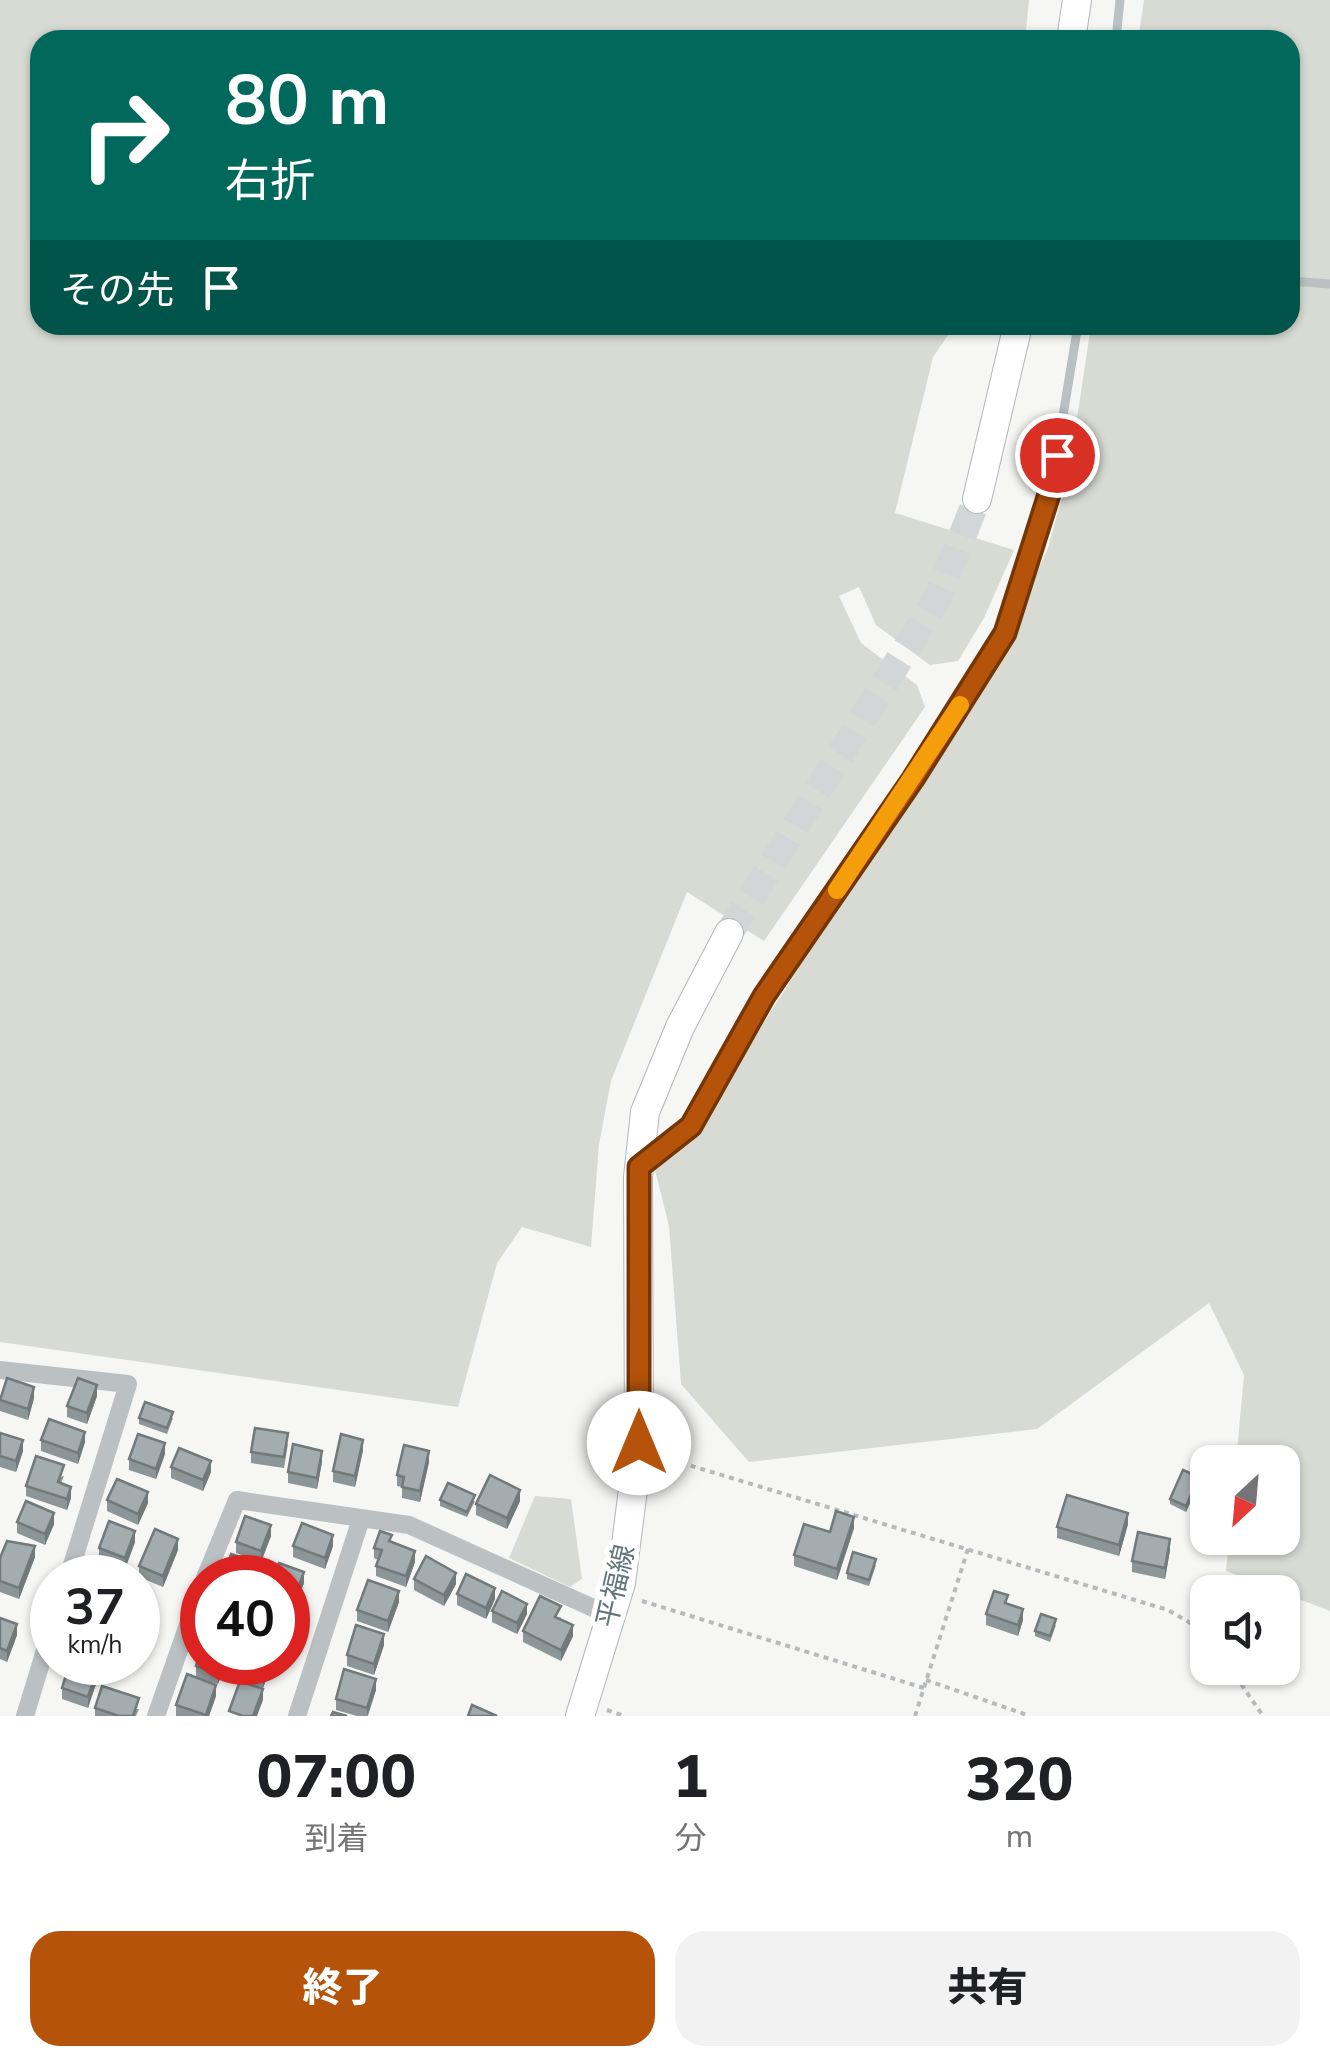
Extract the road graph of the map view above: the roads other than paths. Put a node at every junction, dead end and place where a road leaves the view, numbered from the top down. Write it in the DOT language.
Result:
graph roads {
  1 [pos="1078,0"];
  2 [pos="1120,0"];
  3 [pos="1073,30"];
  4 [pos="1117,30"];
  5 [pos="1300,282"];
  6 [pos="1330,284"];
  7 [pos="1016,335"];
  8 [pos="1076,335"];
  9 [pos="978,499"];
  10 [pos="728,933"];
  11 [pos="639,1167"];
  12 [pos="0,1370"];
  13 [pos="362,1519"];
  14 [pos="75,1555"];
  15 [pos="215,1555"];
  16 [pos="614,1605"];
  17 [pos="180,1648"];
  18 [pos="34,1685"];
  19 [pos="24,1716"];
  20 [pos="156,1716"];
  21 [pos="297,1716"];
  22 [pos="580,1716"];
  1 -- 3 [label="street"];
  2 -- 4 [label="lane"];
  5 -- 6 [label="lane"];
  7 -- 9 [label="street"];
  8 -- 11 [label="lane"];
  10 -- 11 [label="street, 平福線"];
  11 -- 16 [label="street, 平福線"];
  12 -- 14 [label="street"];
  13 -- 15 [label="street"];
  13 -- 16 [label="street"];
  13 -- 21 [label="street"];
  16 -- 22 [label="street, 平福線"];
  17 -- 20 [label="street"];
  18 -- 19 [label="street"];
}
